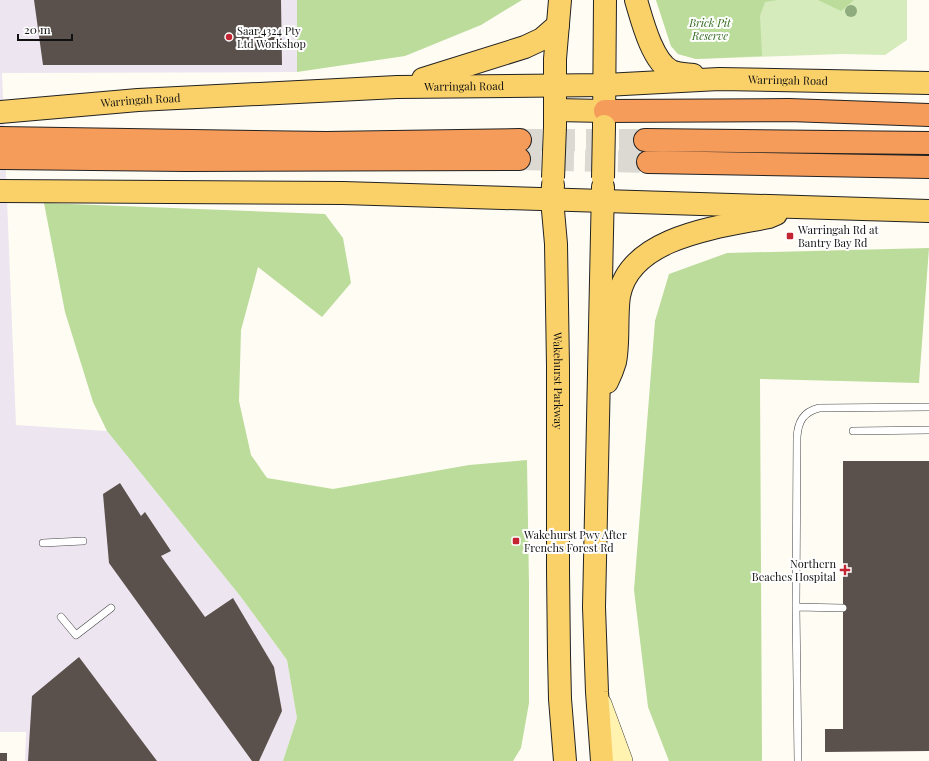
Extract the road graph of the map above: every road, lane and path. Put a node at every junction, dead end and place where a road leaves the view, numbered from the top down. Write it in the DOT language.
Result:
graph roads {
  1 [pos="560,0"];
  2 [pos="605,0"];
  3 [pos="636,0"];
  4 [pos="558,25"];
  5 [pos="719,79"];
  6 [pos="929,83"];
  7 [pos="604,84"];
  8 [pos="555,86"];
  9 [pos="397,87"];
  10 [pos="0,112"];
  11 [pos="929,115"];
  12 [pos="555,118"];
  13 [pos="604,118"];
  14 [pos="0,138"];
  15 [pos="645,140"];
  16 [pos="929,143"];
  17 [pos="0,158"];
  18 [pos="648,162"];
  19 [pos="929,168"];
  20 [pos="553,188"];
  21 [pos="0,191"];
  22 [pos="602,201"];
  23 [pos="791,207"];
  24 [pos="929,211"];
  25 [pos="598,396"];
  26 [pos="929,407"];
  27 [pos="929,430"];
  28 [pos="853,431"];
  29 [pos="83,541"];
  30 [pos="43,543"];
  31 [pos="796,606"];
  32 [pos="111,608"];
  33 [pos="843,608"];
  34 [pos="61,617"];
  35 [pos="597,692"];
  36 [pos="564,751"];
  37 [pos="557,761"];
  38 [pos="602,761"];
  39 [pos="622,761"];
  40 [pos="798,761"];
  1 -- 4 [label="main road, Wakehurst Parkway"];
  2 -- 7 [label="main road"];
  3 -- 5 [label="main road"];
  4 -- 8 [label="main road, Wakehurst Parkway"];
  4 -- 9 [label="main road"];
  5 -- 6 [label="main road, Warringah Road"];
  5 -- 7 [label="main road, Warringah Road"];
  7 -- 8 [label="main road, Warringah Road"];
  7 -- 13 [label="main road"];
  8 -- 9 [label="main road, Warringah Road"];
  8 -- 12 [label="main road, Wakehurst Parkway"];
  9 -- 10 [label="main road, Warringah Road"];
  11 -- 13 [label="highway"];
  12 -- 13 [label="main road"];
  12 -- 20 [label="main road, Wakehurst Parkway, bridge"];
  13 -- 22 [label="main road, bridge"];
  14 -- 17 [label="highway"];
  15 -- 16 [label="highway"];
  18 -- 19 [label="highway"];
  20 -- 21 [label="main road"];
  20 -- 22 [label="main road"];
  20 -- 36 [label="main road, Wakehurst Parkway"];
  22 -- 23 [label="main road"];
  22 -- 25 [label="main road"];
  23 -- 24 [label="main road"];
  23 -- 25 [label="main road"];
  25 -- 35 [label="main road"];
  26 -- 31 [label="lane"];
  27 -- 28 [label="lane"];
  29 -- 30 [label="lane"];
  31 -- 33 [label="lane"];
  31 -- 40 [label="lane"];
  32 -- 34 [label="lane"];
  35 -- 38 [label="main road"];
  35 -- 39 [label="main road"];
  36 -- 37 [label="main road"];
}
